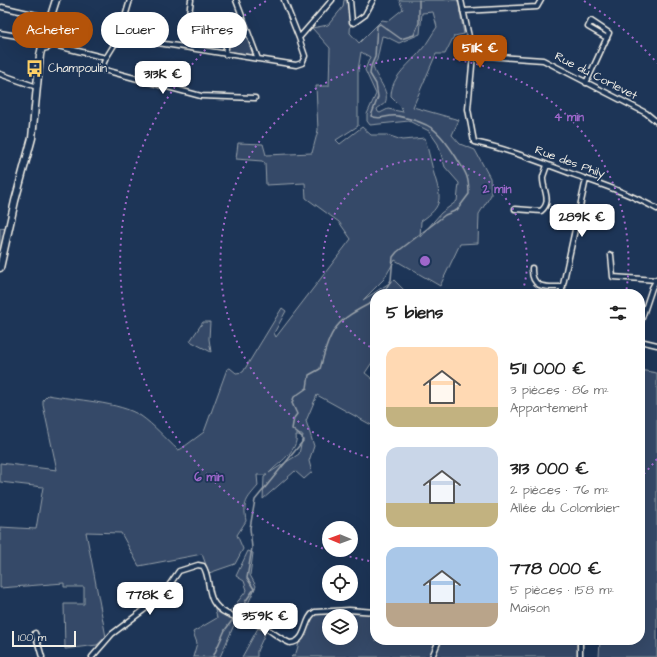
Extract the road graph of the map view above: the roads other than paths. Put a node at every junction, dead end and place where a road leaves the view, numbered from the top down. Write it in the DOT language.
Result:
graph roads {
  1 [pos="56,0"];
  2 [pos="130,0"];
  3 [pos="191,0"];
  4 [pos="236,0"];
  5 [pos="284,0"];
  6 [pos="332,0"];
  7 [pos="350,0"];
  8 [pos="373,0"];
  9 [pos="461,0"];
  10 [pos="541,0"];
  11 [pos="2,7"];
  12 [pos="463,11"];
  13 [pos="24,12"];
  14 [pos="52,12"];
  15 [pos="126,12"];
  16 [pos="189,12"];
  17 [pos="0,33"];
  18 [pos="12,35"];
  19 [pos="299,38"];
  20 [pos="607,38"];
  21 [pos="42,48"];
  22 [pos="66,48"];
  23 [pos="112,48"];
  24 [pos="190,48"];
  25 [pos="226,48"];
  26 [pos="225,54"];
  27 [pos="473,55"];
  28 [pos="106,58"];
  29 [pos="258,59"];
  30 [pos="0,74"];
  31 [pos="586,83"];
  32 [pos="37,87"];
  33 [pos="255,98"];
  34 [pos="657,122"];
  35 [pos="547,164"];
  36 [pos="586,179"];
  37 [pos="515,209"];
  38 [pos="657,209"];
  39 [pos="611,255"];
  40 [pos="0,268"];
  41 [pos="532,268"];
  42 [pos="657,280"];
  43 [pos="563,287"];
  44 [pos="645,309"];
  45 [pos="645,342"];
  46 [pos="657,345"];
  47 [pos="370,612"];
  48 [pos="35,633"];
  49 [pos="437,645"];
  50 [pos="580,645"];
  51 [pos="42,657"];
  52 [pos="92,657"];
  53 [pos="432,657"];
  54 [pos="580,657"];
  1 -- 14 [label="main road"];
  2 -- 15 [label="street"];
  3 -- 16 [label="street"];
  4 -- 29 [label="street"];
  5 -- 19 [label="street"];
  6 -- 19 [label="street"];
  7 -- 8 [label="street"];
  9 -- 12 [label="street"];
  10 -- 12 [label="street"];
  11 -- 13 [label="street"];
  12 -- 27 [label="street"];
  17 -- 18 [label="street"];
  19 -- 29 [label="street"];
  20 -- 20 [label="street"];
  20 -- 31 [label="street"];
  21 -- 32 [label="main road"];
  22 -- 28 [label="street"];
  23 -- 28 [label="street"];
  24 -- 26 [label="street"];
  25 -- 26 [label="street"];
  26 -- 29 [label="street"];
  27 -- 31 [label="street, Rue du Corlevet"];
  27 -- 35 [label="street, Rue des Phily"];
  28 -- 33 [label="street"];
  30 -- 32 [label="street"];
  31 -- 34 [label="street, Rue du Corlevet"];
  32 -- 40 [label="main road"];
  35 -- 36 [label="street, Rue des Phily"];
  35 -- 37 [label="street"];
  36 -- 38 [label="street, Rue des Phily"];
  36 -- 43 [label="street"];
  39 -- 42 [label="street"];
  41 -- 43 [label="street"];
  42 -- 44 [label="street"];
  45 -- 46 [label="street"];
  47 -- 52 [label="street"];
  48 -- 51 [label="street"];
  49 -- 53 [label="street"];
  50 -- 54 [label="street"];
}
